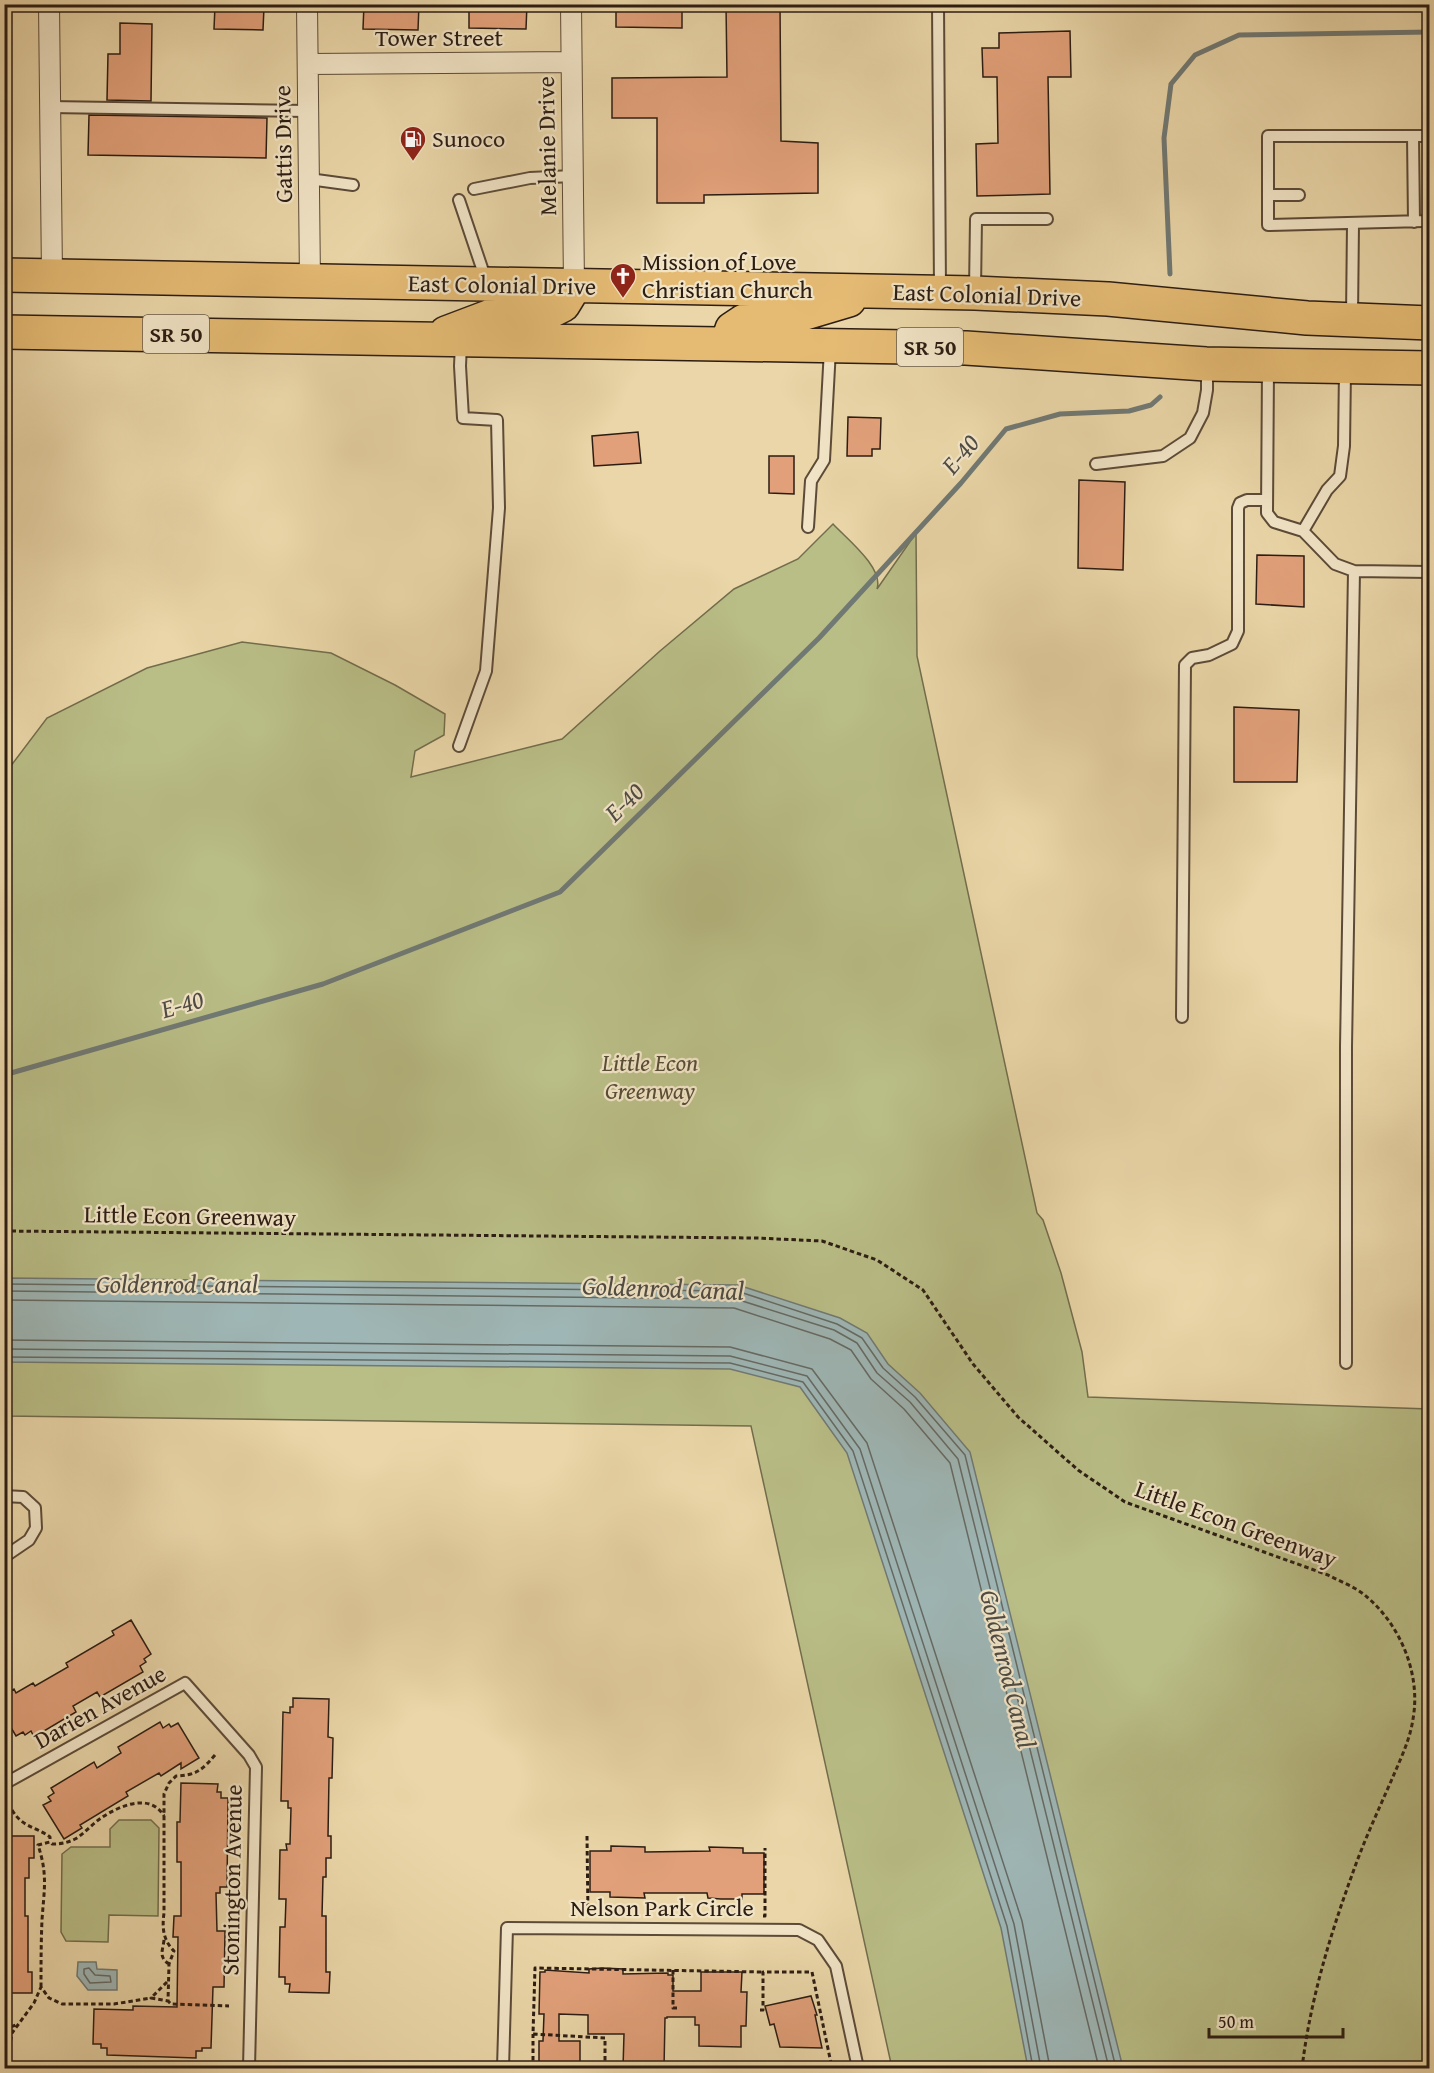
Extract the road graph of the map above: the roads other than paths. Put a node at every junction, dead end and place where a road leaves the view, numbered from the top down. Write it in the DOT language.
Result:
graph roads {
  1 [pos="49,4"];
  2 [pos="307,4"];
  3 [pos="571,4"];
  4 [pos="938,4"];
  5 [pos="572,62"];
  6 [pos="308,64"];
  7 [pos="50,107"];
  8 [pos="308,111"];
  9 [pos="1413,136"];
  10 [pos="1430,136"];
  11 [pos="573,176"];
  12 [pos="309,179"];
  13 [pos="353,185"];
  14 [pos="474,189"];
  15 [pos="1268,195"];
  16 [pos="1299,195"];
  17 [pos="459,200"];
  18 [pos="1430,218"];
  19 [pos="1047,219"];
  20 [pos="1414,222"];
  21 [pos="1353,224"];
  22 [pos="4,276"];
  23 [pos="52,276"];
  24 [pos="310,282"];
  25 [pos="488,285"];
  26 [pos="574,287"];
  27 [pos="880,291"];
  28 [pos="940,292"];
  29 [pos="975,293"];
  30 [pos="1352,320"];
  31 [pos="1430,323"];
  32 [pos="4,332"];
  33 [pos="446,339"];
  34 [pos="727,344"];
  35 [pos="830,345"];
  36 [pos="1206,364"];
  37 [pos="1268,365"];
  38 [pos="1345,367"];
  39 [pos="1430,368"];
  40 [pos="1096,464"];
  41 [pos="1267,500"];
  42 [pos="808,527"];
  43 [pos="1303,531"];
  44 [pos="1354,571"];
  45 [pos="1430,572"];
  46 [pos="459,746"];
  47 [pos="1182,1017"];
  48 [pos="1346,1363"];
  49 [pos="4,1496"];
  50 [pos="4,1557"];
  51 [pos="185,1683"];
  52 [pos="4,1784"];
  53 [pos="249,2068"];
  54 [pos="504,2068"];
  55 [pos="858,2068"];
  1 -- 7 [label="street"];
  2 -- 6 [label="street, Gattis Drive"];
  3 -- 5 [label="street, Melanie Drive"];
  4 -- 28 [label="lane"];
  5 -- 6 [label="street, Tower Street"];
  5 -- 11 [label="street, Melanie Drive"];
  6 -- 8 [label="street, Gattis Drive"];
  7 -- 8 [label="lane"];
  7 -- 23 [label="street"];
  8 -- 12 [label="street, Gattis Drive"];
  9 -- 10 [label="lane"];
  9 -- 15 [label="lane"];
  9 -- 20 [label="lane"];
  11 -- 14 [label="lane"];
  11 -- 26 [label="street, Melanie Drive"];
  12 -- 13 [label="lane"];
  12 -- 24 [label="street, Gattis Drive"];
  15 -- 16 [label="lane"];
  15 -- 21 [label="lane"];
  17 -- 25 [label="lane"];
  18 -- 20 [label="lane"];
  19 -- 29 [label="lane"];
  20 -- 21 [label="lane"];
  21 -- 30 [label="lane"];
  22 -- 23 [label="highway, East Colonial Drive / SR 50"];
  23 -- 24 [label="highway, East Colonial Drive / SR 50"];
  24 -- 25 [label="highway, East Colonial Drive / SR 50"];
  25 -- 26 [label="highway, East Colonial Drive / SR 50"];
  26 -- 27 [label="highway, East Colonial Drive / SR 50"];
  26 -- 33 [label="highway"];
  27 -- 28 [label="highway, East Colonial Drive / SR 50"];
  27 -- 34 [label="highway"];
  28 -- 29 [label="highway, East Colonial Drive / SR 50"];
  29 -- 30 [label="highway, East Colonial Drive / SR 50"];
  30 -- 31 [label="highway, East Colonial Drive / SR 50"];
  32 -- 33 [label="highway, SR 50"];
  33 -- 34 [label="highway, SR 50"];
  33 -- 46 [label="lane"];
  34 -- 35 [label="highway, SR 50"];
  35 -- 36 [label="highway, SR 50"];
  35 -- 42 [label="lane"];
  36 -- 37 [label="highway, SR 50"];
  36 -- 40 [label="lane"];
  37 -- 38 [label="highway, SR 50"];
  37 -- 41 [label="lane"];
  38 -- 39 [label="highway, SR 50"];
  38 -- 43 [label="lane"];
  41 -- 43 [label="lane"];
  41 -- 47 [label="lane"];
  43 -- 44 [label="lane"];
  44 -- 45 [label="lane"];
  44 -- 48 [label="lane"];
  49 -- 50 [label="lane"];
  51 -- 52 [label="lane, Darien Avenue"];
  51 -- 53 [label="lane, Stonington Avenue"];
  54 -- 55 [label="lane, Nelson Park Circle"];
}
